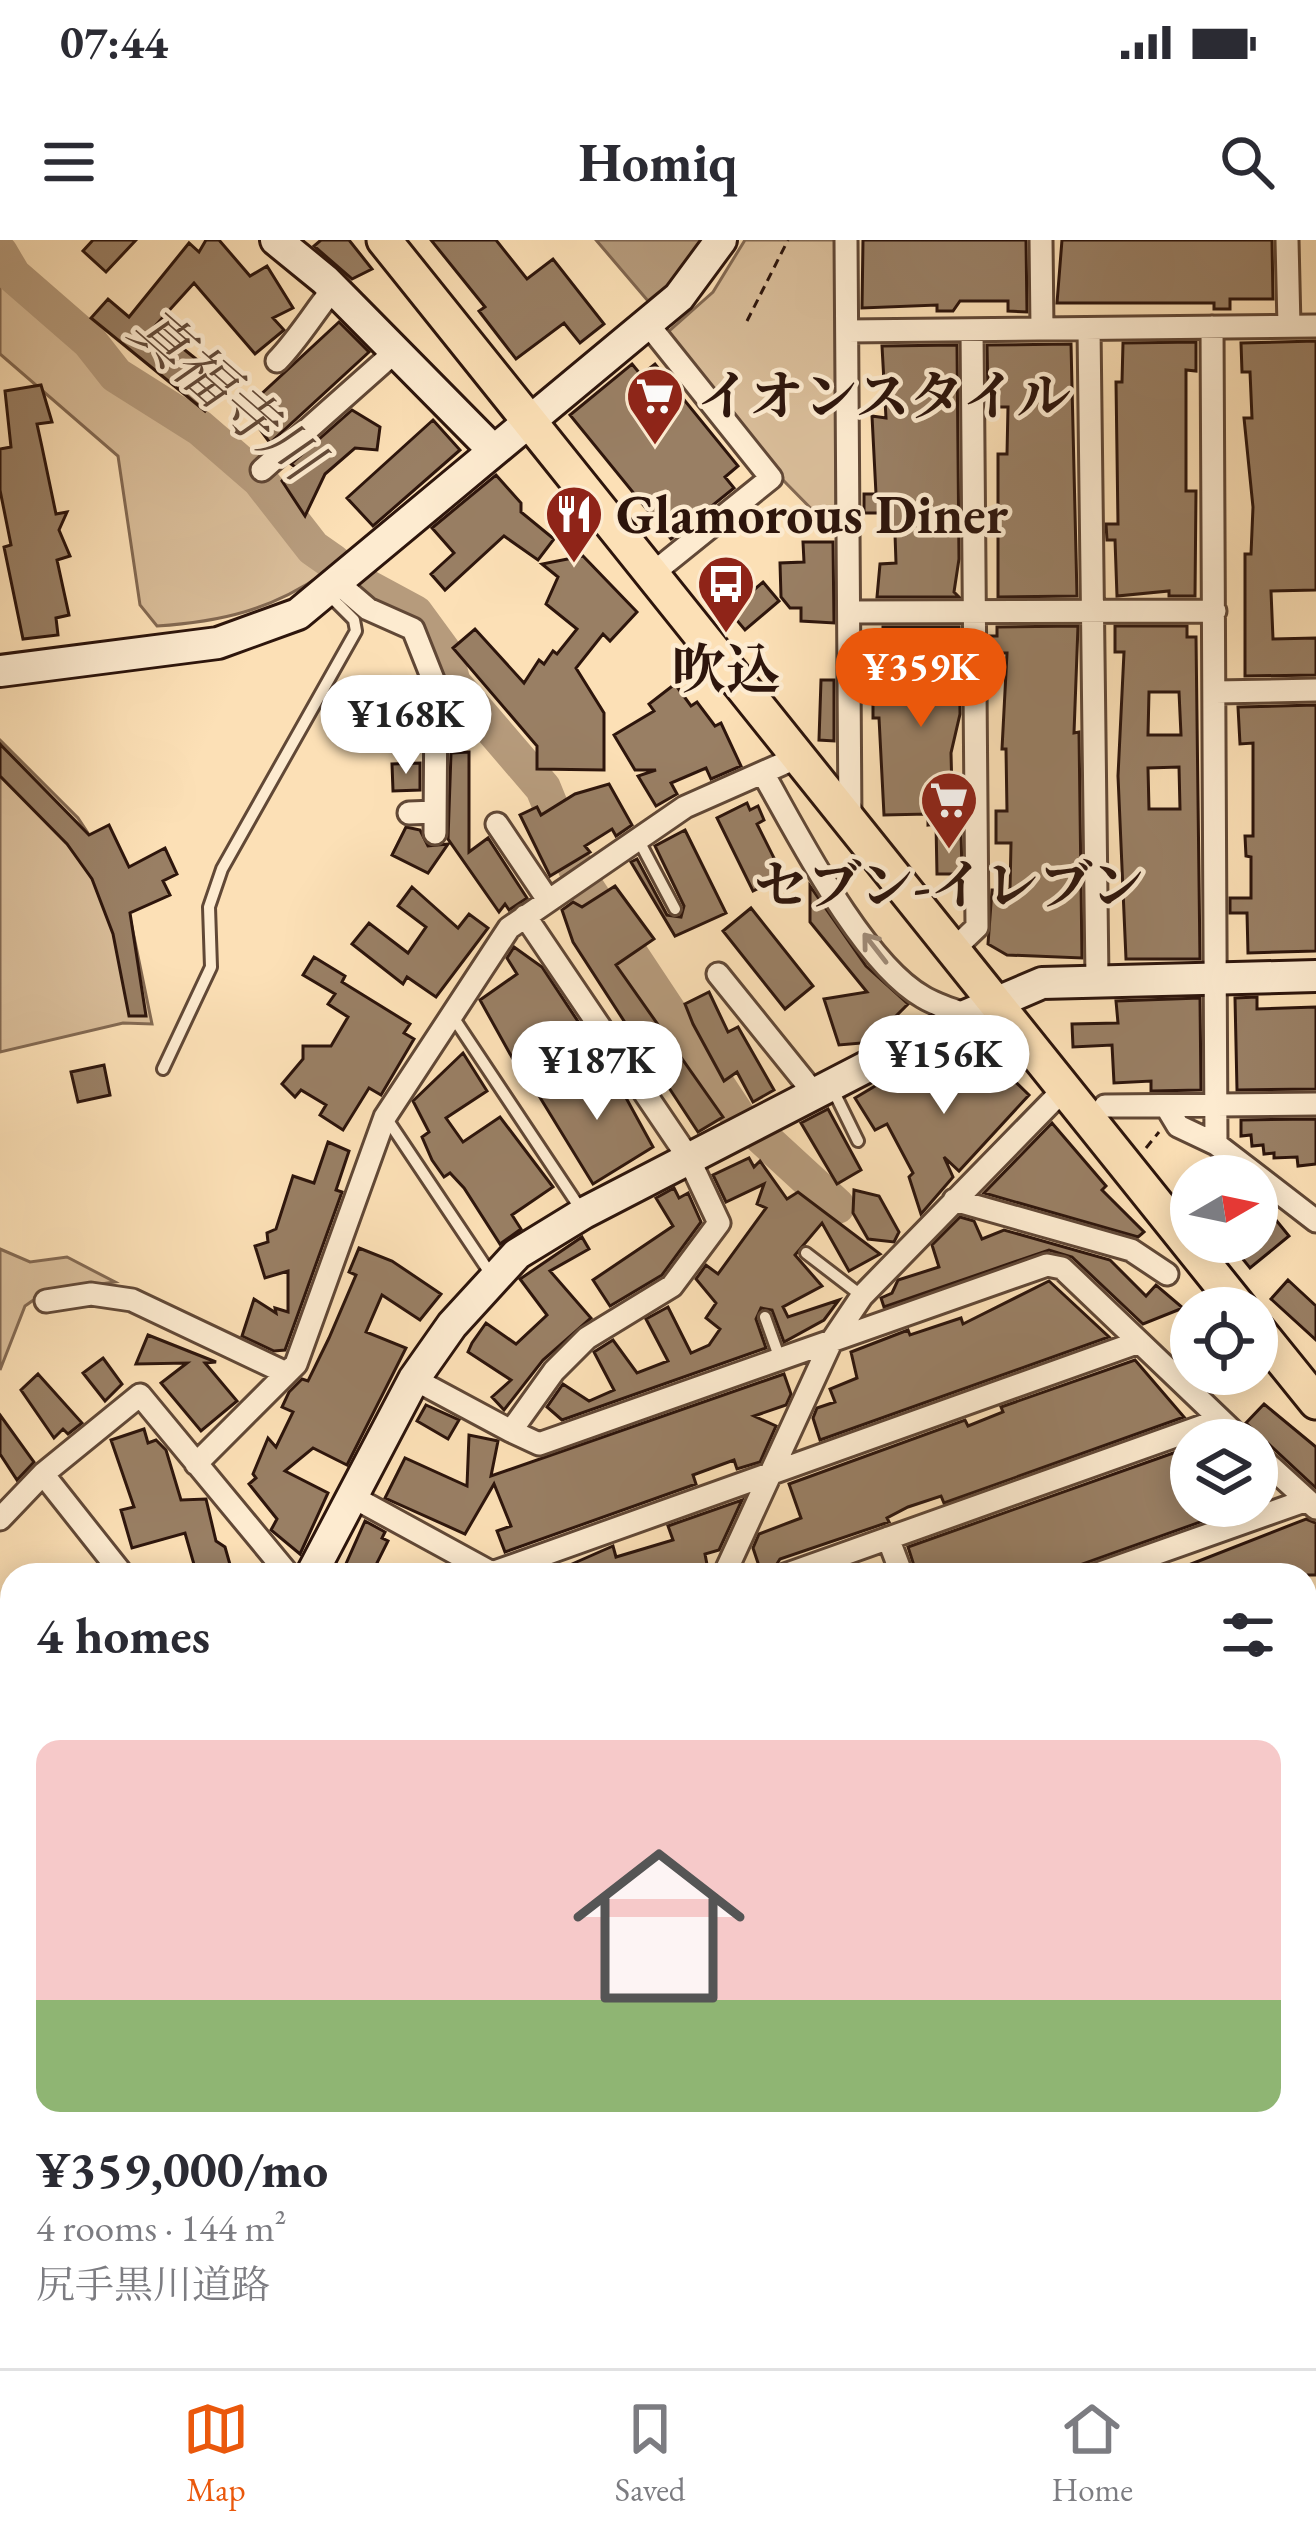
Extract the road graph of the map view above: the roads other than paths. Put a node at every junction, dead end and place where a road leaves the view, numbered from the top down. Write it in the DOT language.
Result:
graph roads {
  1 [pos="276,240"];
  2 [pos="384,240"];
  3 [pos="721,240"];
  4 [pos="846,240"];
  5 [pos="1041,240"];
  6 [pos="1287,240"];
  7 [pos="334,288"];
  8 [pos="647,322"];
  9 [pos="1289,326"];
  10 [pos="1316,326"];
  11 [pos="1212,327"];
  12 [pos="1089,328"];
  13 [pos="1042,329"];
  14 [pos="972,330"];
  15 [pos="847,332"];
  16 [pos="396,351"];
  17 [pos="277,361"];
  18 [pos="527,419"];
  19 [pos="491,448"];
  20 [pos="262,470"];
  21 [pos="652,574"];
  22 [pos="334,589"];
  23 [pos="1093,611"];
  24 [pos="1215,611"];
  25 [pos="850,612"];
  26 [pos="974,612"];
  27 [pos="0,671"];
  28 [pos="1316,690"];
  29 [pos="1216,692"];
  30 [pos="798,757"];
  31 [pos="764,776"];
  32 [pos="409,813"];
  33 [pos="850,822"];
  34 [pos="497,824"];
  35 [pos="638,839"];
  36 [pos="548,900"];
  37 [pos="675,909"];
  38 [pos="525,916"];
  39 [pos="952,950"];
  40 [pos="718,974"];
  41 [pos="1316,976"];
  42 [pos="1218,977"];
  43 [pos="1097,979"];
  44 [pos="981,1009"];
  45 [pos="452,1014"];
  46 [pos="163,1069"];
  47 [pos="822,1089"];
  48 [pos="1064,1089"];
  49 [pos="1316,1104"];
  50 [pos="1105,1106"];
  51 [pos="1166,1106"];
  52 [pos="1220,1106"];
  53 [pos="386,1117"];
  54 [pos="858,1141"];
  55 [pos="1216,1144"];
  56 [pos="688,1157"];
  57 [pos="954,1201"];
  58 [pos="584,1213"];
  59 [pos="1316,1221"];
  60 [pos="806,1253"];
  61 [pos="1167,1274"];
  62 [pos="492,1276"];
  63 [pos="1223,1287"];
  64 [pos="862,1296"];
  65 [pos="46,1301"];
  66 [pos="765,1317"];
  67 [pos="831,1342"];
  68 [pos="1138,1342"];
  69 [pos="1278,1355"];
  70 [pos="781,1361"];
  71 [pos="286,1373"];
  72 [pos="414,1379"];
  73 [pos="1316,1402"];
  74 [pos="1219,1419"];
  75 [pos="511,1431"];
  76 [pos="1170,1438"];
  77 [pos="196,1463"];
  78 [pos="1278,1473"];
  79 [pos="44,1474"];
  80 [pos="772,1474"];
  81 [pos="352,1497"];
  82 [pos="1311,1504"];
  83 [pos="0,1519"];
  84 [pos="888,1538"];
  85 [pos="114,1563"];
  86 [pos="279,1563"];
  87 [pos="317,1563"];
  88 [pos="472,1563"];
  89 [pos="523,1563"];
  90 [pos="730,1563"];
  91 [pos="818,1563"];
  92 [pos="897,1563"];
  93 [pos="1132,1563"];
  1 -- 7 [label="street"];
  2 -- 18 [label="main road"];
  3 -- 8 [label="street"];
  4 -- 15 [label="street"];
  5 -- 13 [label="street"];
  6 -- 9 [label="street"];
  7 -- 16 [label="street"];
  7 -- 17 [label="street"];
  8 -- 18 [label="street"];
  8 -- 21 [label="street"];
  9 -- 10 [label="street"];
  9 -- 11 [label="street"];
  11 -- 12 [label="street"];
  11 -- 24 [label="street"];
  12 -- 13 [label="street"];
  12 -- 23 [label="street"];
  13 -- 14 [label="street"];
  14 -- 15 [label="street"];
  14 -- 26 [label="street"];
  15 -- 25 [label="street"];
  16 -- 19 [label="street"];
  16 -- 20 [label="street"];
  18 -- 19 [label="street"];
  18 -- 21 [label="main road"];
  19 -- 22 [label="street"];
  21 -- 30 [label="main road"];
  22 -- 27 [label="street"];
  22 -- 32 [label="street"];
  22 -- 46 [label="lane"];
  23 -- 24 [label="street"];
  23 -- 26 [label="street"];
  23 -- 43 [label="street"];
  24 -- 29 [label="street"];
  25 -- 26 [label="street"];
  25 -- 33 [label="street"];
  26 -- 39 [label="street"];
  28 -- 29 [label="street"];
  29 -- 42 [label="street"];
  30 -- 31 [label="street"];
  30 -- 33 [label="main road"];
  31 -- 35 [label="street"];
  44 -- 31 [label="street, one-way"];
  33 -- 39 [label="main road"];
  34 -- 36 [label="street"];
  35 -- 36 [label="street"];
  35 -- 37 [label="lane"];
  36 -- 38 [label="street"];
  38 -- 45 [label="street"];
  38 -- 56 [label="street"];
  39 -- 44 [label="main road"];
  40 -- 47 [label="street"];
  41 -- 42 [label="street"];
  42 -- 43 [label="street"];
  42 -- 52 [label="street"];
  43 -- 44 [label="street"];
  44 -- 47 [label="street"];
  44 -- 48 [label="main road"];
  45 -- 53 [label="street"];
  45 -- 58 [label="lane"];
  47 -- 54 [label="lane"];
  47 -- 56 [label="street"];
  48 -- 57 [label="street"];
  48 -- 63 [label="main road"];
  49 -- 52 [label="street"];
  50 -- 51 [label="street"];
  51 -- 52 [label="street"];
  51 -- 55 [label="street"];
  52 -- 55 [label="street"];
  53 -- 62 [label="lane"];
  53 -- 71 [label="street"];
  55 -- 59 [label="street"];
  56 -- 58 [label="street"];
  56 -- 75 [label="street"];
  57 -- 61 [label="street"];
  57 -- 64 [label="street"];
  58 -- 62 [label="street"];
  60 -- 64 [label="lane"];
  62 -- 72 [label="street"];
  64 -- 67 [label="street"];
  65 -- 71 [label="street"];
  66 -- 70 [label="lane"];
  67 -- 68 [label="street"];
  67 -- 70 [label="street"];
  67 -- 80 [label="street"];
  68 -- 74 [label="street"];
  68 -- 80 [label="street"];
  69 -- 73 [label="main road"];
  70 -- 75 [label="street"];
  71 -- 77 [label="street"];
  72 -- 75 [label="street"];
  72 -- 81 [label="street"];
  76 -- 84 [label="street"];
  77 -- 79 [label="street"];
  77 -- 86 [label="street"];
  78 -- 82 [label="street"];
  79 -- 83 [label="street"];
  79 -- 85 [label="street"];
  80 -- 89 [label="street"];
  80 -- 90 [label="street"];
  81 -- 87 [label="street"];
  81 -- 88 [label="street"];
  82 -- 93 [label="street"];
  84 -- 91 [label="street"];
  84 -- 92 [label="street"];
}
